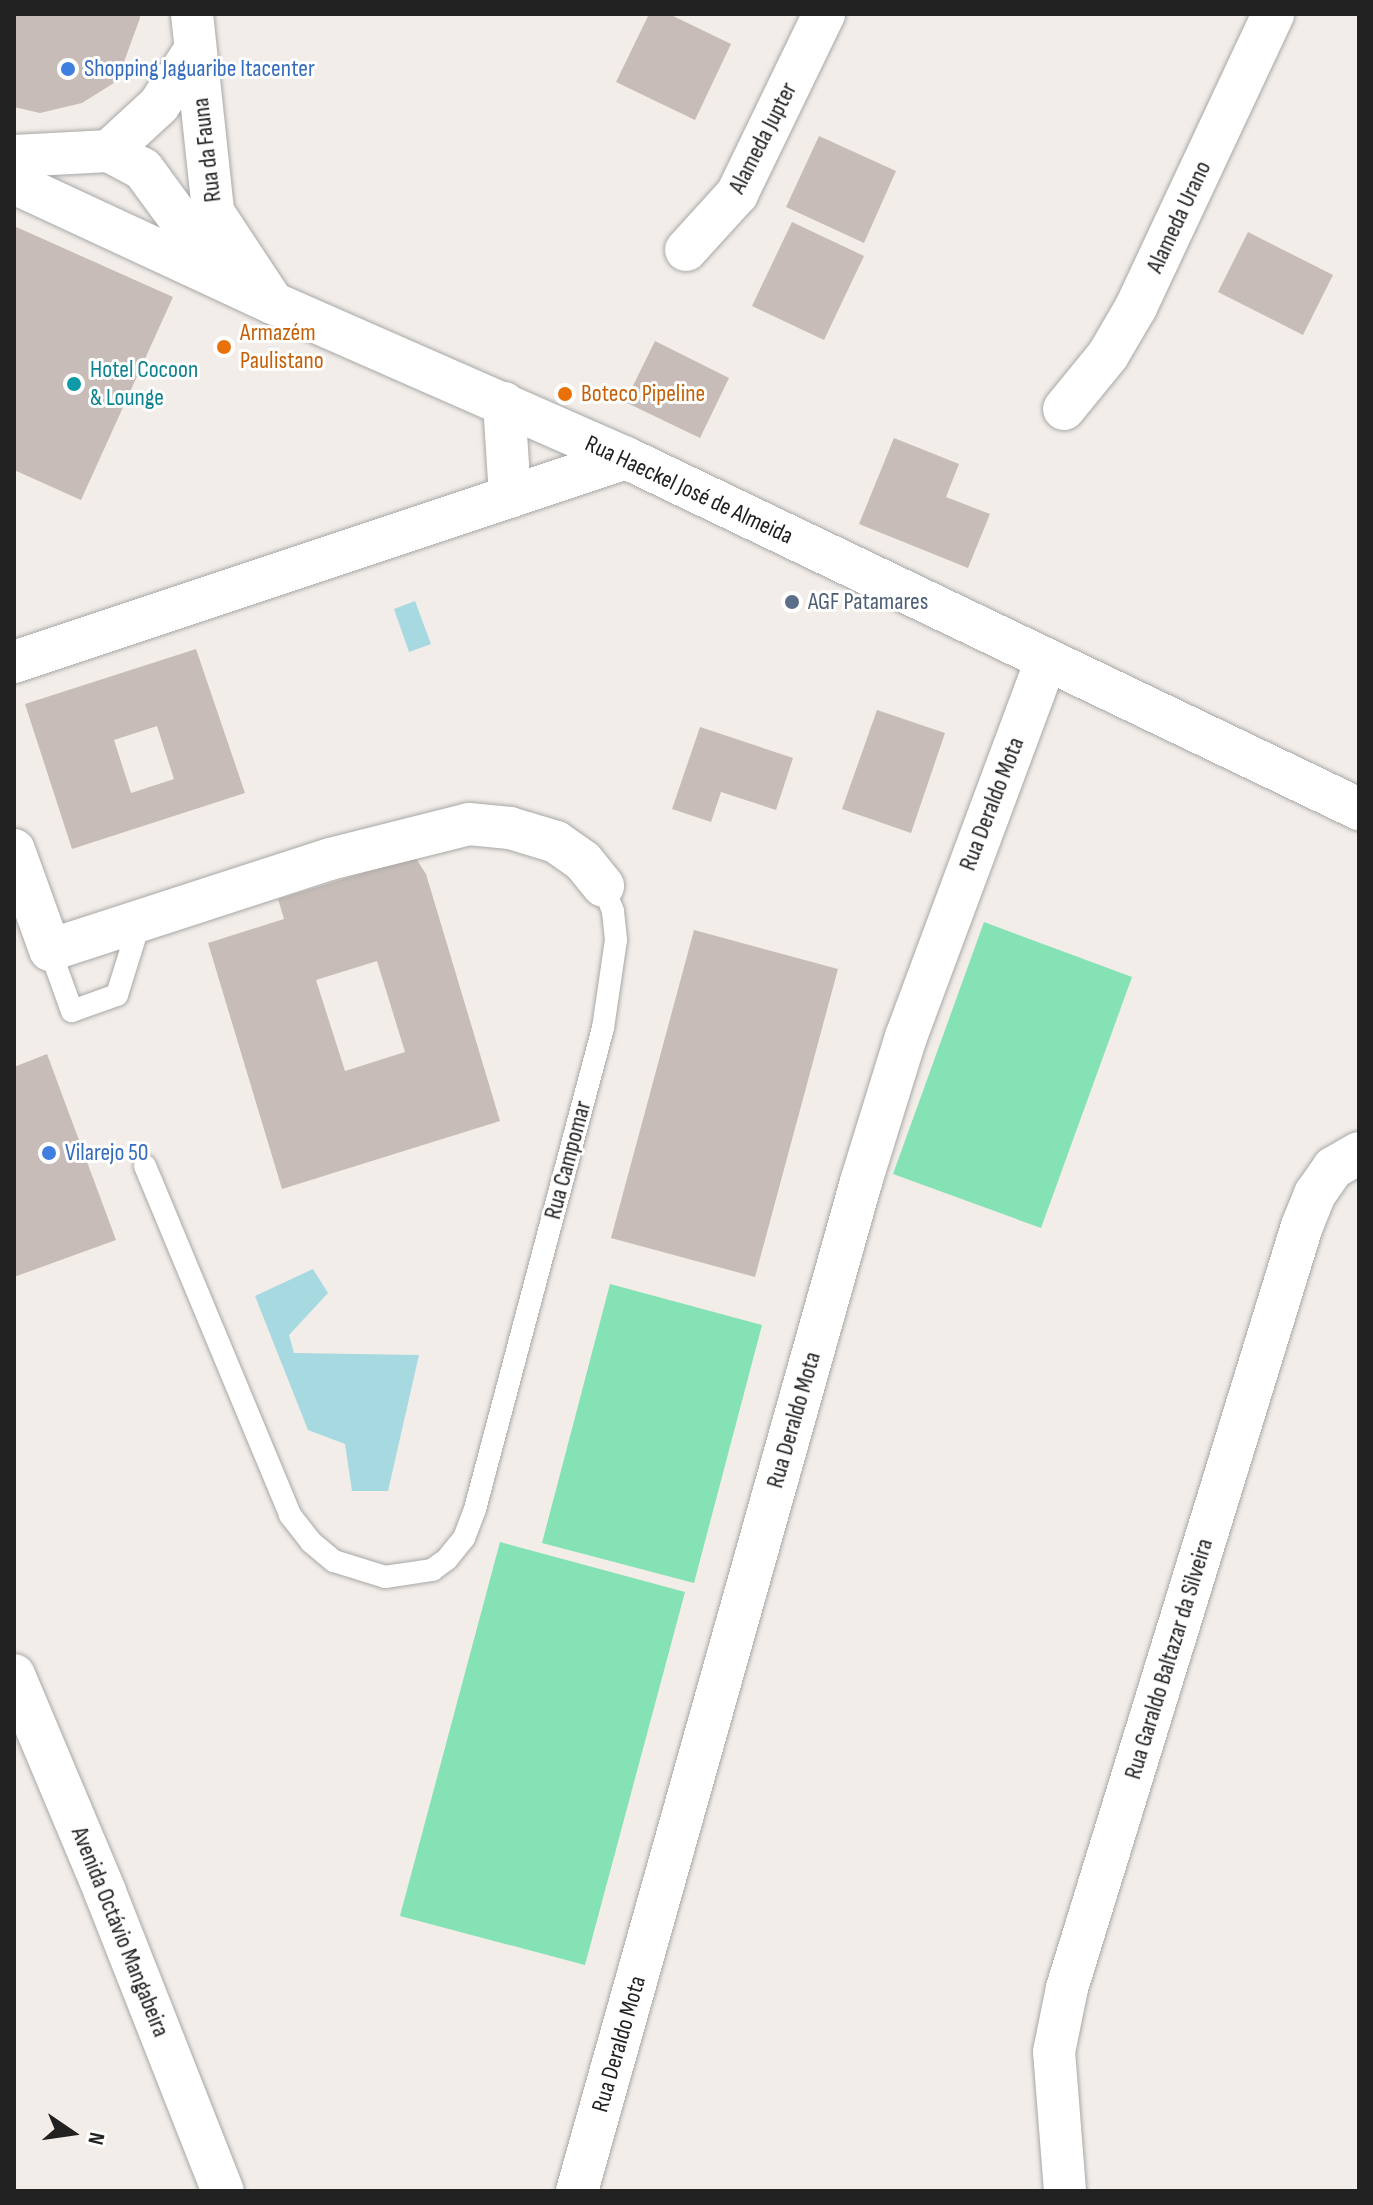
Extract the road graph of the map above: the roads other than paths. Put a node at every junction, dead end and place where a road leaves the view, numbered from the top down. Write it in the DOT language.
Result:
graph roads {
  1 [pos="824,14"];
  2 [pos="1273,14"];
  3 [pos="194,32"];
  4 [pos="109,151"];
  5 [pos="14,156"];
  6 [pos="14,183"];
  7 [pos="686,250"];
  8 [pos="273,303"];
  9 [pos="504,403"];
  10 [pos="1064,409"];
  11 [pos="626,458"];
  12 [pos="510,497"];
  13 [pos="1046,661"];
  14 [pos="14,662"];
  15 [pos="1359,809"];
  16 [pos="14,850"];
  17 [pos="603,886"];
  18 [pos="140,921"];
  19 [pos="50,950"];
  20 [pos="1359,1153"];
  21 [pos="145,1166"];
  22 [pos="14,1675"];
  23 [pos="223,2191"];
  24 [pos="577,2191"];
  25 [pos="1065,2191"];
  1 -- 7 [label="street, Alameda Jupter"];
  2 -- 10 [label="street, Alameda Urano"];
  3 -- 4 [label="street, Rua da Fauna"];
  3 -- 8 [label="street, Rua da Fauna"];
  4 -- 5 [label="street"];
  4 -- 8 [label="street, Rua da Fauna"];
  6 -- 8 [label="street, Rua Haeckel José de Almeida"];
  8 -- 9 [label="street, Rua Haeckel José de Almeida"];
  9 -- 11 [label="street, Rua Haeckel José de Almeida"];
  9 -- 12 [label="street"];
  11 -- 12 [label="street"];
  11 -- 13 [label="street, Rua Haeckel José de Almeida"];
  12 -- 14 [label="street"];
  13 -- 15 [label="street, Rua Haeckel José de Almeida"];
  13 -- 24 [label="street, Rua Deraldo Mota"];
  16 -- 19 [label="street"];
  17 -- 18 [label="street, Rua Campomar"];
  17 -- 21 [label="lane, Rua Campomar"];
  18 -- 19 [label="street, Rua Campomar"];
  18 -- 19 [label="lane"];
  20 -- 25 [label="street, Rua Garaldo Baltazar da Silveira"];
  22 -- 23 [label="street, Avenida Octávio Mangabeira"];
}
